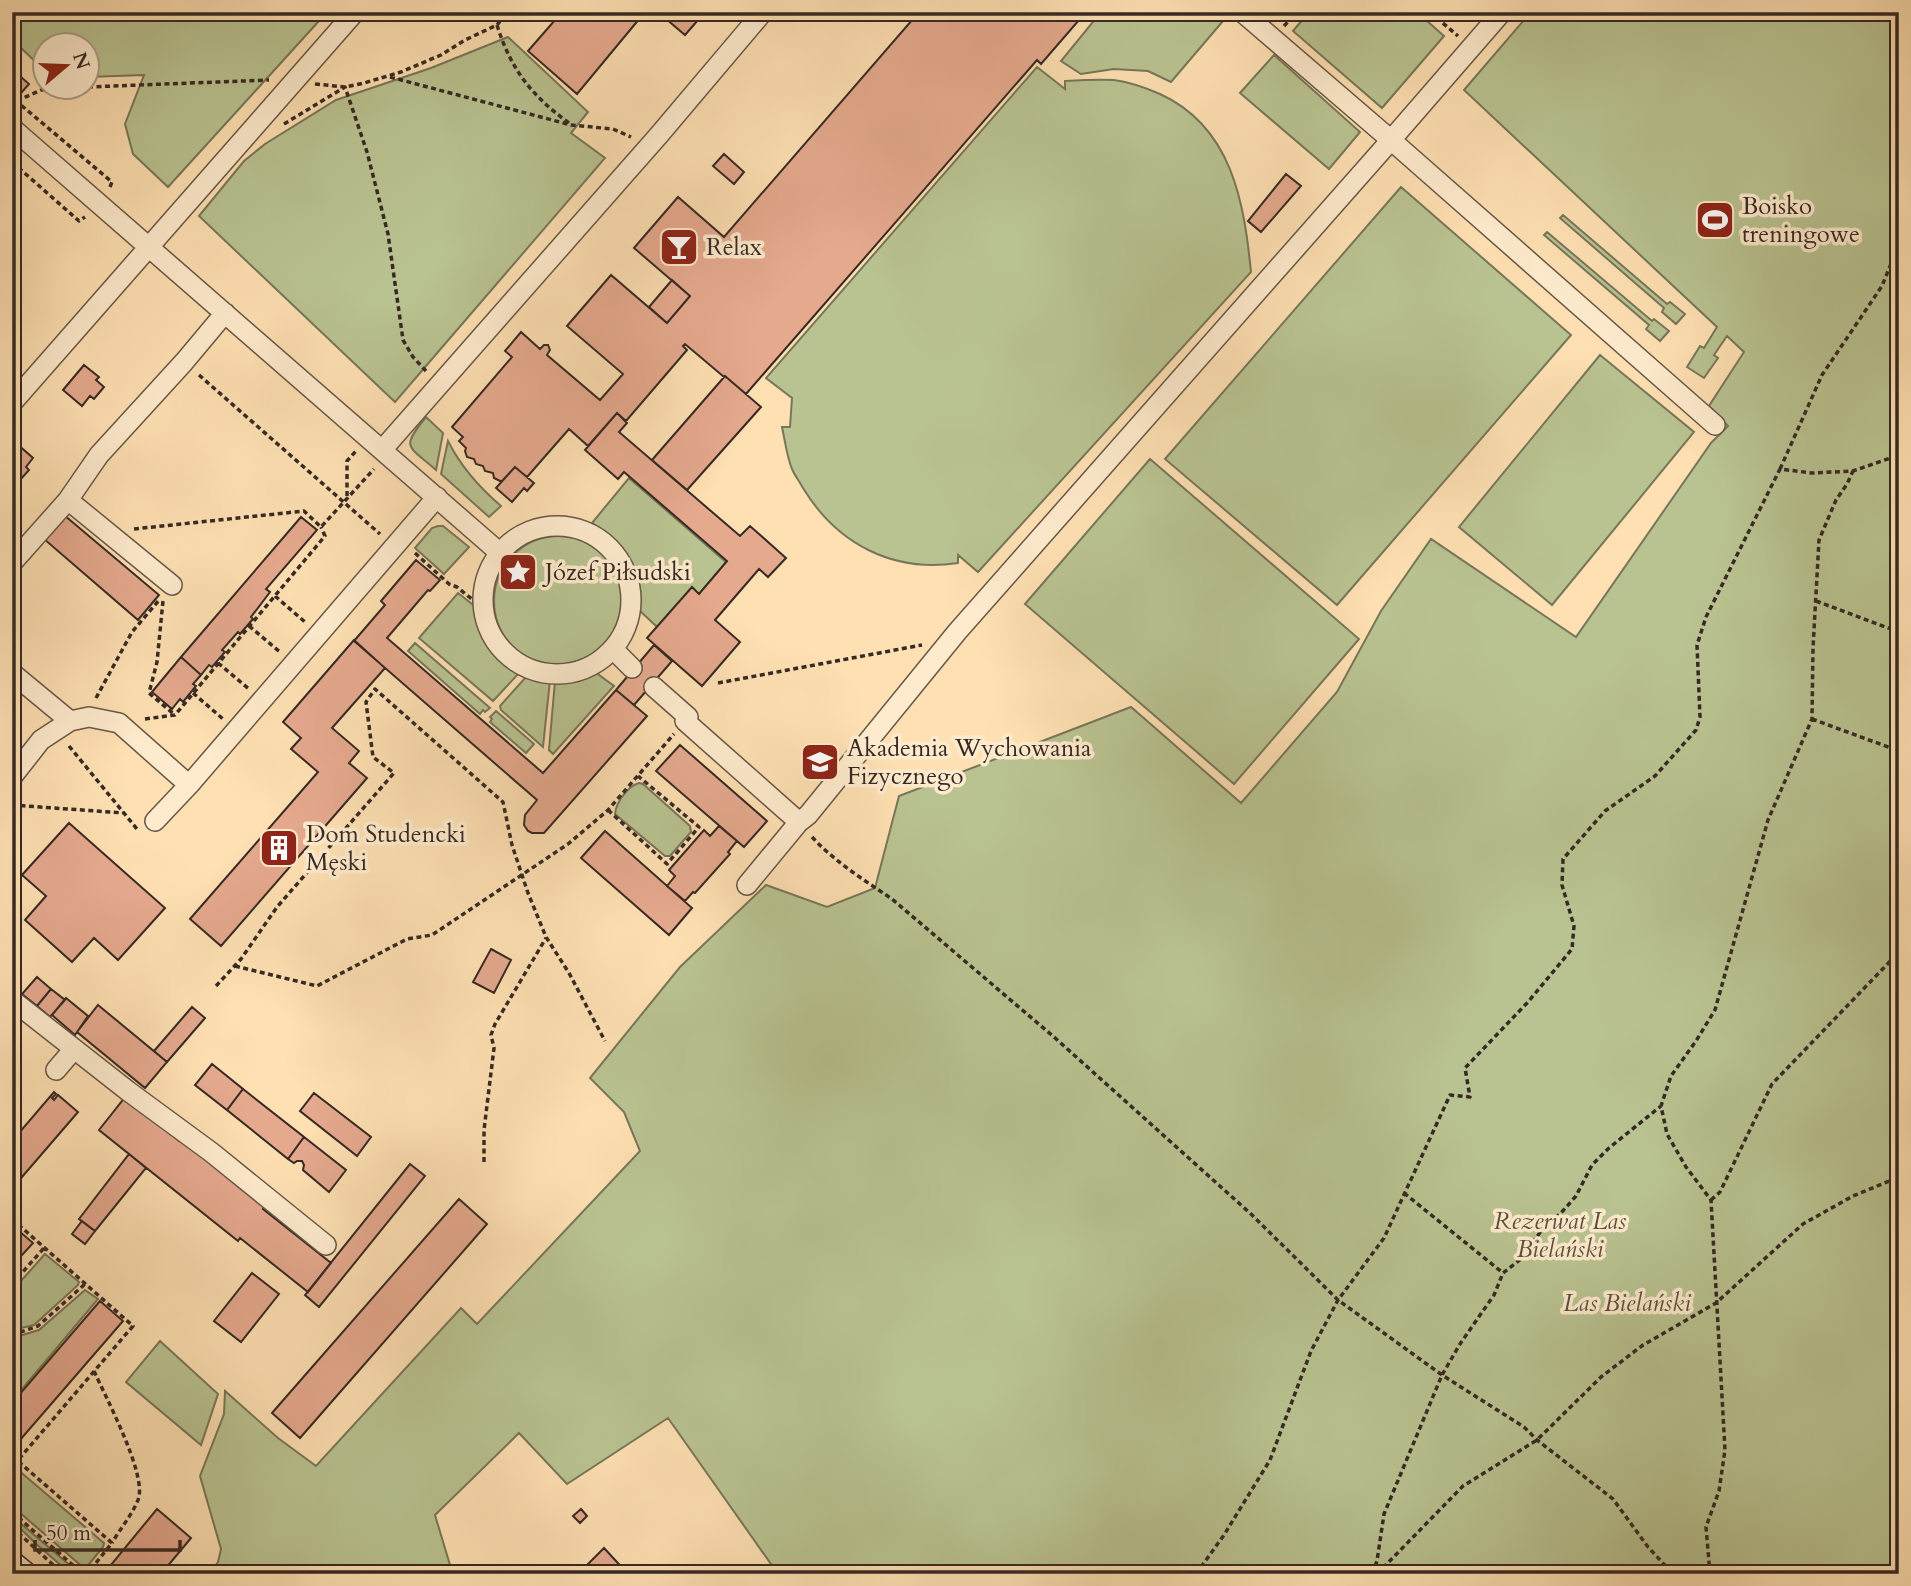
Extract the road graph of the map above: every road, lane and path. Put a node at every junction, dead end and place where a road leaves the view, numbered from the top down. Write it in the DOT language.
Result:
graph roads {
  1 [pos="355,12"];
  2 [pos="763,12"];
  3 [pos="1242,12"];
  4 [pos="1430,12"];
  5 [pos="1502,12"];
  6 [pos="498,25"];
  7 [pos="1471,48"];
  8 [pos="388,76"];
  9 [pos="345,87"];
  10 [pos="32,94"];
  11 [pos="570,125"];
  12 [pos="12,128"];
  13 [pos="631,138"];
  14 [pos="1391,140"];
  15 [pos="12,162"];
  16 [pos="108,192"];
  17 [pos="89,215"];
  18 [pos="1899,244"];
  19 [pos="144,252"];
  20 [pos="225,313"];
  21 [pos="184,362"];
  22 [pos="428,373"];
  23 [pos="12,403"];
  24 [pos="1715,425"];
  25 [pos="379,447"];
  26 [pos="1899,455"];
  27 [pos="1780,469"];
  28 [pos="1853,471"];
  29 [pos="437,497"];
  30 [pos="68,499"];
  31 [pos="345,500"];
  32 [pos="321,527"];
  33 [pos="108,532"];
  34 [pos="402,548"];
  35 [pos="499,553"];
  36 [pos="12,563"];
  37 [pos="172,585"];
  38 [pos="275,596"];
  39 [pos="1816,601"];
  40 [pos="484,609"];
  41 [pos="249,626"];
  42 [pos="1899,628"];
  43 [pos="318,635"];
  44 [pos="950,639"];
  45 [pos="613,649"];
  46 [pos="218,663"];
  47 [pos="293,664"];
  48 [pos="632,668"];
  49 [pos="12,673"];
  50 [pos="718,683"];
  51 [pos="654,687"];
  52 [pos="193,693"];
  53 [pos="262,700"];
  54 [pos="175,715"];
  55 [pos="1812,719"];
  56 [pos="685,722"];
  57 [pos="72,723"];
  58 [pos="119,723"];
  59 [pos="236,730"];
  60 [pos="1899,751"];
  61 [pos="638,776"];
  62 [pos="12,777"];
  63 [pos="189,785"];
  64 [pos="12,806"];
  65 [pos="608,810"];
  66 [pos="124,813"];
  67 [pos="155,821"];
  68 [pos="799,822"];
  69 [pos="522,875"];
  70 [pos="747,885"];
  71 [pos="546,937"];
  72 [pos="1899,952"];
  73 [pos="234,966"];
  74 [pos="216,986"];
  75 [pos="12,1000"];
  76 [pos="605,1041"];
  77 [pos="75,1049"];
  78 [pos="56,1070"];
  79 [pos="1661,1106"];
  80 [pos="484,1162"];
  81 [pos="1899,1177"];
  82 [pos="1404,1194"];
  83 [pos="1711,1200"];
  84 [pos="12,1219"];
  85 [pos="326,1245"];
  86 [pos="44,1248"];
  87 [pos="1503,1273"];
  88 [pos="12,1284"];
  89 [pos="85,1284"];
  90 [pos="1338,1300"];
  91 [pos="1716,1303"];
  92 [pos="12,1335"];
  93 [pos="94,1371"];
  94 [pos="1442,1375"];
  95 [pos="1537,1440"];
  96 [pos="12,1457"];
  97 [pos="17,1461"];
  98 [pos="12,1466"];
  99 [pos="12,1512"];
  100 [pos="12,1527"];
  101 [pos="112,1543"];
  102 [pos="12,1565"];
  103 [pos="23,1574"];
  104 [pos="63,1574"];
  105 [pos="85,1574"];
  106 [pos="1196,1574"];
  107 [pos="1375,1574"];
  108 [pos="1673,1574"];
  109 [pos="1710,1574"];
  1 -- 19 [label="street"];
  2 -- 25 [label="street"];
  3 -- 14 [label="street"];
  4 -- 7 [label="path"];
  5 -- 7 [label="street"];
  6 -- 11 [label="path"];
  7 -- 14 [label="street"];
  8 -- 11 [label="path"];
  9 -- 22 [label="path"];
  10 -- 16 [label="path"];
  11 -- 13 [label="path"];
  12 -- 19 [label="street"];
  14 -- 24 [label="street"];
  14 -- 44 [label="street"];
  15 -- 17 [label="path"];
  18 -- 27 [label="path"];
  19 -- 20 [label="street"];
  19 -- 23 [label="street"];
  20 -- 21 [label="street"];
  20 -- 25 [label="street"];
  21 -- 30 [label="street"];
  21 -- 31 [label="path"];
  25 -- 29 [label="street"];
  25 -- 31 [label="path"];
  25 -- 31 [label="path"];
  26 -- 28 [label="path"];
  27 -- 28 [label="path"];
  27 -- 82 [label="path"];
  28 -- 39 [label="path"];
  29 -- 34 [label="street"];
  29 -- 35 [label="street"];
  30 -- 33 [label="street"];
  30 -- 36 [label="street"];
  31 -- 32 [label="path"];
  31 -- 34 [label="path"];
  32 -- 33 [label="path"];
  32 -- 38 [label="path"];
  33 -- 37 [label="street"];
  34 -- 40 [label="path"];
  34 -- 43 [label="street"];
  35 -- 40 [label="street"];
  35 -- 45 [label="street"];
  38 -- 41 [label="path"];
  38 -- 43 [label="path"];
  39 -- 42 [label="path"];
  39 -- 55 [label="path"];
  40 -- 45 [label="street"];
  41 -- 46 [label="path"];
  41 -- 47 [label="path"];
  43 -- 47 [label="street"];
  44 -- 50 [label="path"];
  44 -- 68 [label="street"];
  45 -- 48 [label="street"];
  46 -- 52 [label="path"];
  46 -- 53 [label="path"];
  47 -- 53 [label="street"];
  49 -- 57 [label="street"];
  51 -- 56 [label="street"];
  52 -- 54 [label="path"];
  52 -- 59 [label="path"];
  53 -- 59 [label="street"];
  54 -- 57 [label="path"];
  54 -- 58 [label="path"];
  55 -- 60 [label="path"];
  55 -- 79 [label="path"];
  56 -- 61 [label="path"];
  56 -- 68 [label="street"];
  57 -- 58 [label="street"];
  57 -- 62 [label="street"];
  57 -- 66 [label="path"];
  58 -- 63 [label="street"];
  59 -- 63 [label="street"];
  61 -- 65 [label="path"];
  61 -- 65 [label="path"];
  63 -- 67 [label="street"];
  64 -- 66 [label="path"];
  65 -- 69 [label="path"];
  66 -- 67 [label="path"];
  68 -- 70 [label="street"];
  68 -- 90 [label="path"];
  69 -- 71 [label="path"];
  69 -- 73 [label="path"];
  69 -- 73 [label="path"];
  71 -- 76 [label="path"];
  71 -- 80 [label="path"];
  72 -- 83 [label="path"];
  73 -- 74 [label="path"];
  75 -- 77 [label="street"];
  77 -- 78 [label="street"];
  77 -- 85 [label="street"];
  79 -- 83 [label="path"];
  79 -- 87 [label="path"];
  81 -- 91 [label="path"];
  82 -- 87 [label="path"];
  82 -- 90 [label="path"];
  83 -- 91 [label="path"];
  84 -- 86 [label="path"];
  86 -- 88 [label="path"];
  86 -- 89 [label="path"];
  87 -- 94 [label="path"];
  89 -- 92 [label="path"];
  89 -- 93 [label="path"];
  90 -- 94 [label="path"];
  90 -- 106 [label="path"];
  91 -- 95 [label="path"];
  91 -- 109 [label="path"];
  93 -- 97 [label="path"];
  93 -- 101 [label="path"];
  94 -- 95 [label="path"];
  94 -- 107 [label="path"];
  95 -- 107 [label="path"];
  95 -- 108 [label="path"];
  96 -- 97 [label="path"];
  97 -- 98 [label="path"];
  97 -- 101 [label="path"];
  99 -- 105 [label="path"];
  100 -- 104 [label="path"];
  101 -- 105 [label="path"];
  102 -- 103 [label="street"];
}
